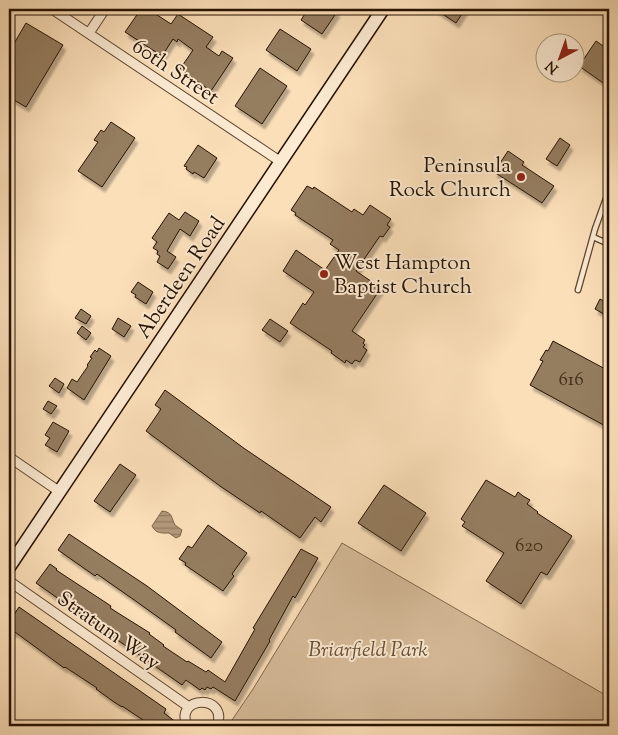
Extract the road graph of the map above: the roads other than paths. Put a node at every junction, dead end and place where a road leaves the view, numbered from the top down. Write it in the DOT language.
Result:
graph roads {
  1 [pos="52,9"];
  2 [pos="106,9"];
  3 [pos="383,9"];
  4 [pos="89,33"];
  5 [pos="282,162"];
  6 [pos="609,190"];
  7 [pos="593,237"];
  8 [pos="609,244"];
  9 [pos="578,290"];
  10 [pos="9,457"];
  11 [pos="60,492"];
  12 [pos="9,567"];
  13 [pos="9,581"];
  14 [pos="189,707"];
  15 [pos="186,726"];
  16 [pos="217,726"];
  1 -- 4 [label="street, 60th Street"];
  2 -- 4 [label="street"];
  3 -- 5 [label="main road, Aberdeen Road"];
  4 -- 5 [label="street, 60th Street"];
  5 -- 11 [label="main road, Aberdeen Road"];
  6 -- 7 [label="lane"];
  7 -- 8 [label="lane"];
  7 -- 9 [label="lane"];
  10 -- 11 [label="street"];
  11 -- 12 [label="main road, Aberdeen Road"];
  13 -- 14 [label="street, Stratum Way"];
  14 -- 15 [label="street"];
  14 -- 16 [label="street"];
}
